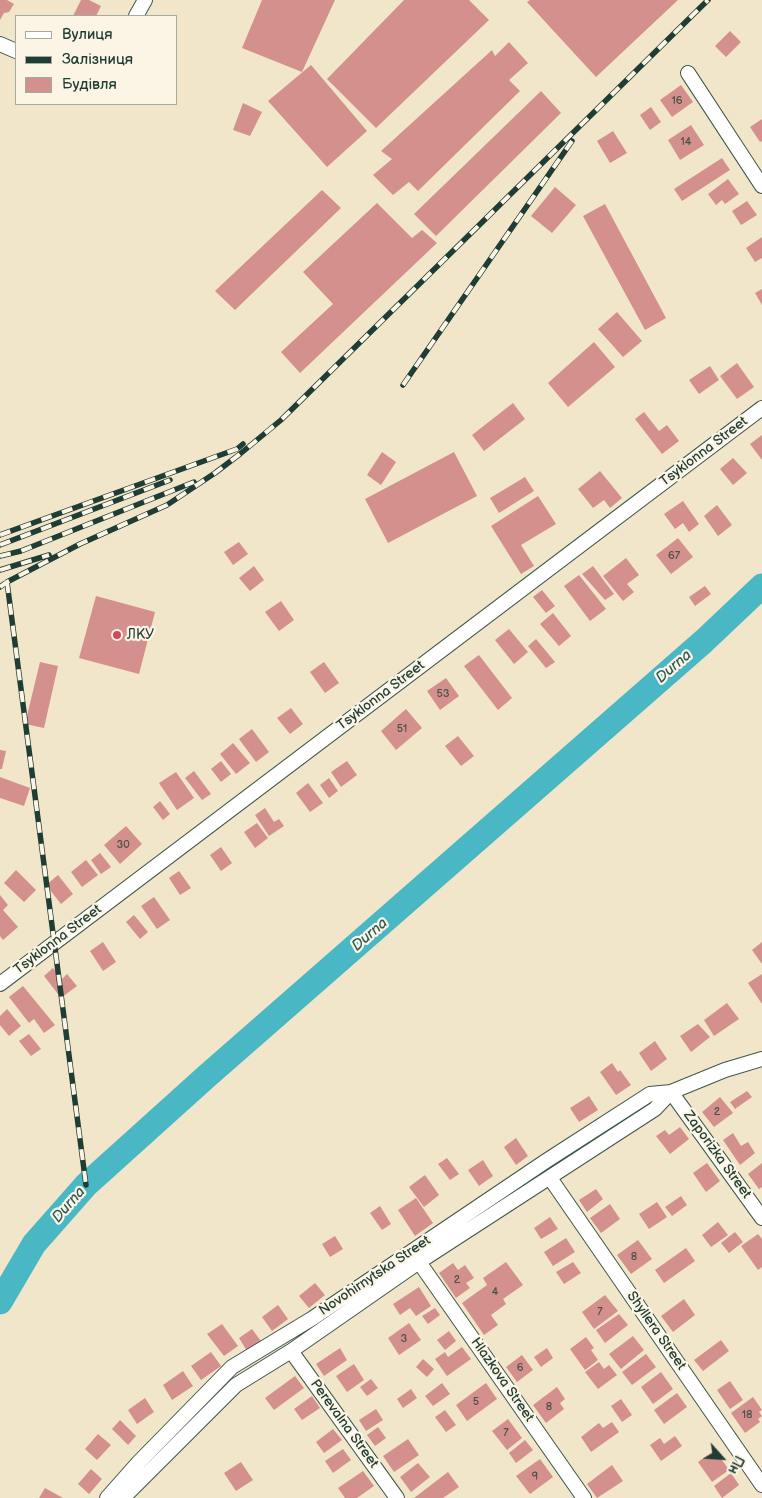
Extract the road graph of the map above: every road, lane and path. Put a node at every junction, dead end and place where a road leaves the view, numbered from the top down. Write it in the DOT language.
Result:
graph roads {
  1 [pos="145,0"];
  2 [pos="137,15"];
  3 [pos="0,44"];
  4 [pos="15,51"];
  5 [pos="688,73"];
  6 [pos="762,186"];
  7 [pos="762,408"];
  8 [pos="0,984"];
  9 [pos="762,1059"];
  10 [pos="671,1092"];
  11 [pos="550,1178"];
  12 [pos="762,1218"];
  13 [pos="419,1262"];
  14 [pos="291,1351"];
  15 [pos="762,1485"];
  16 [pos="108,1498"];
  17 [pos="123,1498"];
  18 [pos="396,1498"];
  19 [pos="584,1498"];
  1 -- 2 [label="street"];
  3 -- 4 [label="street"];
  5 -- 6 [label="street"];
  7 -- 8 [label="street, Tsyklonna Street"];
  9 -- 10 [label="street, Novohirnytska Street"];
  10 -- 11 [label="street, Novohirnytska Street"];
  10 -- 12 [label="street, Zaporizka Street"];
  10 -- 16 [label="street, Novohirnytska Street"];
  11 -- 13 [label="street, Novohirnytska Street"];
  11 -- 15 [label="street, Shyllera Street"];
  13 -- 14 [label="street, Novohirnytska Street"];
  13 -- 19 [label="street, Hlazkova Street"];
  14 -- 17 [label="street, Novohirnytska Street"];
  14 -- 18 [label="street, Perevalna Street"];
}
